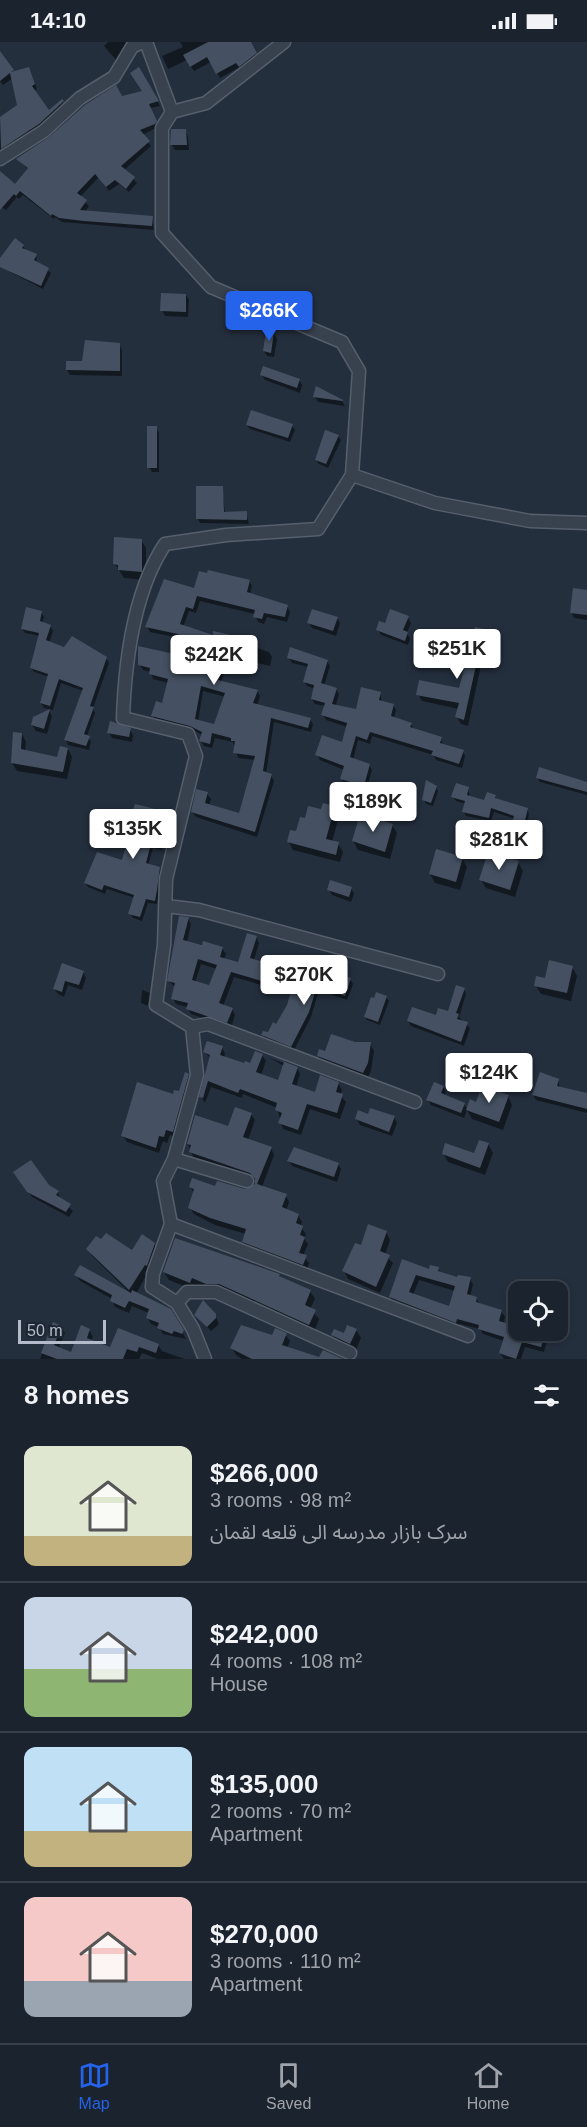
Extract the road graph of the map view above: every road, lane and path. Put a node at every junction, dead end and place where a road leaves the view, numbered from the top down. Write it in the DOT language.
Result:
graph roads {
  1 [pos="144,42"];
  2 [pos="285,42"];
  3 [pos="172,112"];
  4 [pos="0,159"];
  5 [pos="352,475"];
  6 [pos="587,523"];
  7 [pos="166,906"];
  8 [pos="438,975"];
  9 [pos="192,1027"];
  10 [pos="415,1102"];
  11 [pos="174,1159"];
  12 [pos="247,1181"];
  13 [pos="171,1224"];
  14 [pos="177,1303"];
  15 [pos="468,1336"];
  16 [pos="350,1353"];
  17 [pos="205,1359"];
  1 -- 3 [label="street"];
  1 -- 4 [label="street"];
  2 -- 3 [label="street"];
  3 -- 5 [label="street"];
  5 -- 6 [label="street"];
  5 -- 7 [label="street"];
  7 -- 8 [label="street"];
  7 -- 9 [label="street"];
  9 -- 10 [label="street"];
  9 -- 11 [label="street"];
  11 -- 12 [label="street"];
  11 -- 13 [label="street"];
  13 -- 14 [label="street"];
  13 -- 15 [label="street"];
  14 -- 16 [label="street"];
  14 -- 17 [label="street"];
}
